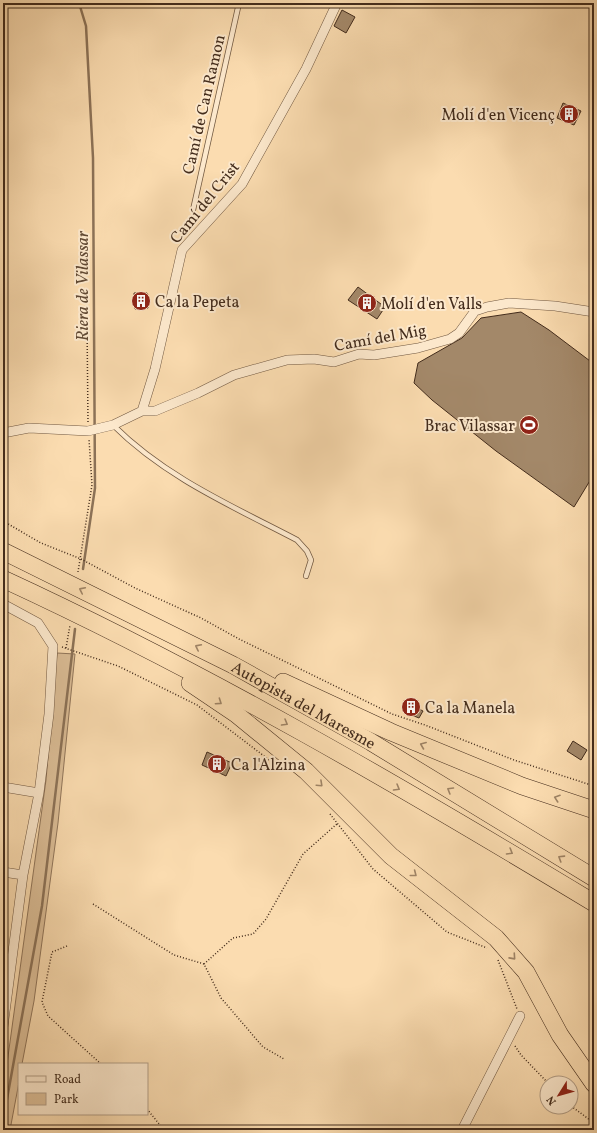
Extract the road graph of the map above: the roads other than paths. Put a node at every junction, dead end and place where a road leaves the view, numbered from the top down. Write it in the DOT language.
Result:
graph roads {
  1 [pos="239,3"];
  2 [pos="337,3"];
  3 [pos="193,210"];
  4 [pos="594,312"];
  5 [pos="142,411"];
  6 [pos="113,426"];
  7 [pos="3,433"];
  8 [pos="3,551"];
  9 [pos="306,576"];
  10 [pos="3,579"];
  11 [pos="3,604"];
  12 [pos="130,640"];
  13 [pos="233,665"];
  14 [pos="3,787"];
  15 [pos="39,793"];
  16 [pos="594,810"];
  17 [pos="3,872"];
  18 [pos="23,875"];
  19 [pos="594,878"];
  20 [pos="594,903"];
  21 [pos="7,961"];
  22 [pos="520,1016"];
  23 [pos="3,1028"];
  24 [pos="594,1084"];
  25 [pos="466,1129"];
  1 -- 3 [label="lane, Camí de Can Ramon"];
  2 -- 5 [label="street, Camí del Crist"];
  4 -- 5 [label="street, Camí del Mig"];
  5 -- 6 [label="street, Camí del Mig"];
  6 -- 7 [label="street, Camí del Mig"];
  6 -- 9 [label="lane"];
  13 -- 8 [label="highway, Autopista del Maresme, one-way"];
  10 -- 12 [label="highway, Autopista del Maresme"];
  11 -- 15 [label="street"];
  12 -- 20 [label="highway, Autopista del Maresme, one-way"];
  12 -- 24 [label="highway, one-way"];
  16 -- 13 [label="highway, one-way"];
  19 -- 13 [label="highway, Autopista del Maresme, one-way"];
  14 -- 15 [label="street"];
  15 -- 18 [label="street"];
  17 -- 18 [label="street"];
  18 -- 21 [label="street"];
  21 -- 23 [label="street"];
  22 -- 25 [label="street"];
}
